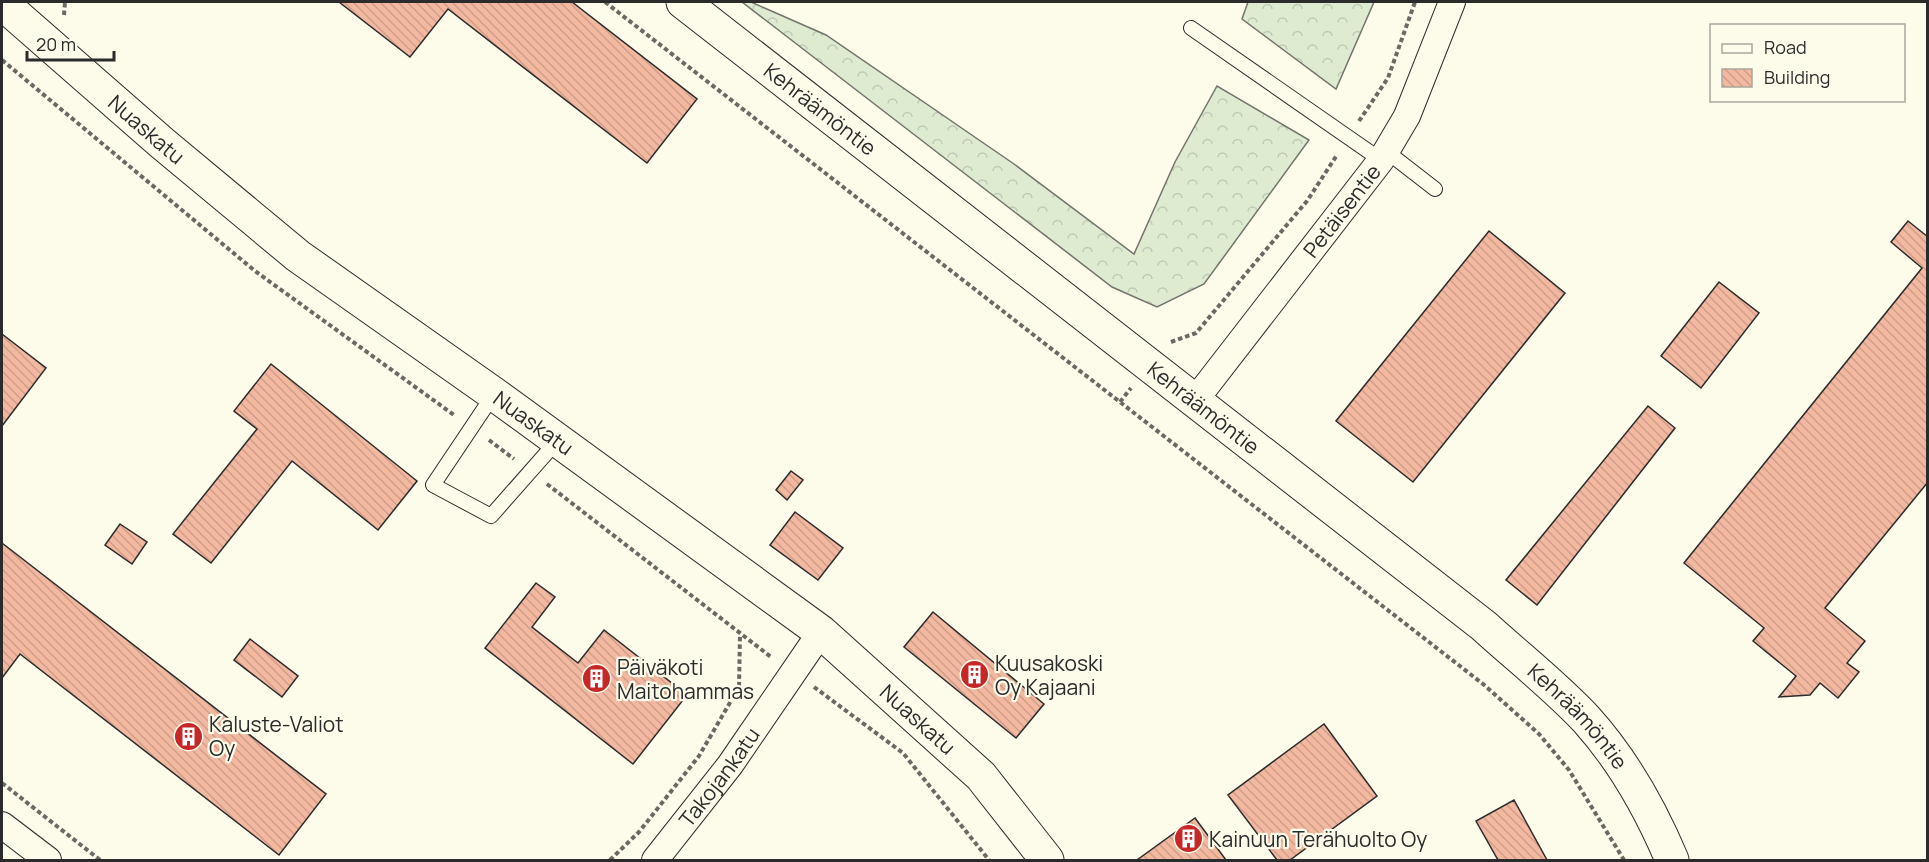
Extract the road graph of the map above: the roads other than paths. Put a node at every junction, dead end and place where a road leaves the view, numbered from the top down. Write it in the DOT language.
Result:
graph roads {
  1 [pos="684,2"];
  2 [pos="1452,2"];
  3 [pos="2,3"];
  4 [pos="1191,28"];
  5 [pos="1384,155"];
  6 [pos="1434,189"];
  7 [pos="494,394"];
  8 [pos="1196,399"];
  9 [pos="558,440"];
  10 [pos="821,632"];
  11 [pos="2,825"];
  12 [pos="48,861"];
  13 [pos="655,861"];
  14 [pos="1047,861"];
  15 [pos="1672,861"];
  1 -- 8 [label="street, Kehräämöntie"];
  2 -- 5 [label="street, Petäisentie"];
  3 -- 7 [label="street, Nuaskatu"];
  4 -- 5 [label="lane"];
  5 -- 6 [label="lane"];
  5 -- 8 [label="street, Petäisentie"];
  7 -- 9 [label="street, Nuaskatu"];
  7 -- 9 [label="lane"];
  8 -- 15 [label="street, Kehräämöntie"];
  9 -- 10 [label="street, Nuaskatu"];
  10 -- 13 [label="street, Takojankatu"];
  10 -- 14 [label="street, Nuaskatu"];
  11 -- 12 [label="street"];
}
